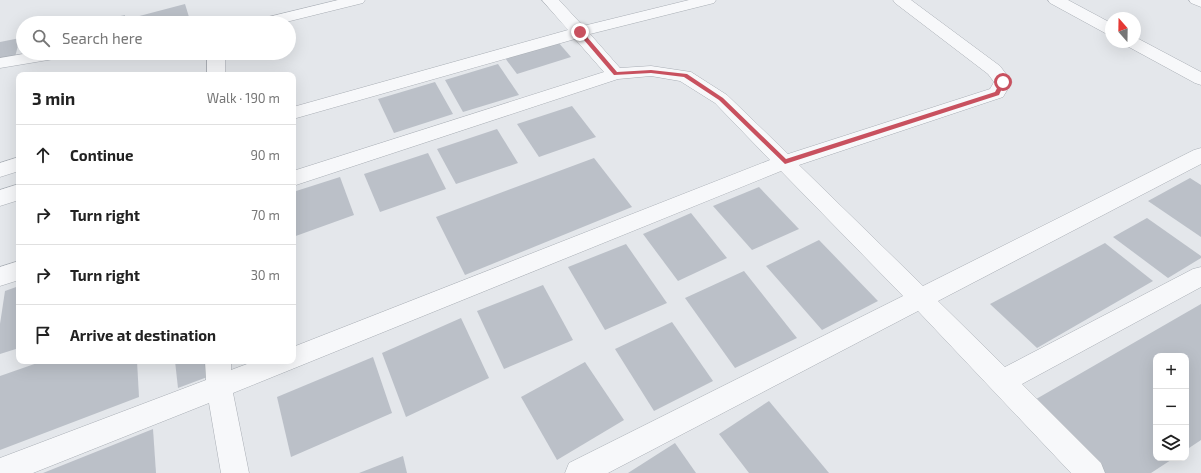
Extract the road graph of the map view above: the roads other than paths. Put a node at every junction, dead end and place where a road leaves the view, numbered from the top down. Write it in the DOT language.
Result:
graph roads {
  1 [pos="357,0"];
  2 [pos="550,0"];
  3 [pos="708,0"];
  4 [pos="901,0"];
  5 [pos="1056,0"];
  6 [pos="1197,0"];
  7 [pos="1201,2"];
  8 [pos="291,16"];
  9 [pos="1105,27"];
  10 [pos="580,32"];
  11 [pos="1141,46"];
  12 [pos="18,60"];
  13 [pos="216,60"];
  14 [pos="0,63"];
  15 [pos="216,72"];
  16 [pos="616,74"];
  17 [pos="1201,78"];
  18 [pos="296,112"];
  19 [pos="1201,155"];
  20 [pos="785,162"];
  21 [pos="16,165"];
  22 [pos="0,170"];
  23 [pos="296,178"];
  24 [pos="16,193"];
  25 [pos="0,198"];
  26 [pos="16,271"];
  27 [pos="0,276"];
  28 [pos="1201,276"];
  29 [pos="921,299"];
  30 [pos="296,357"];
  31 [pos="218,364"];
  32 [pos="277,364"];
  33 [pos="1002,382"];
  34 [pos="219,387"];
  35 [pos="0,472"];
  36 [pos="235,473"];
  37 [pos="579,473"];
  38 [pos="1091,473"];
  1 -- 8 [label="street"];
  2 -- 10 [label="street"];
  3 -- 10 [label="street"];
  4 -- 20 [label="street"];
  5 -- 9 [label="street"];
  6 -- 7 [label="street"];
  10 -- 16 [label="street"];
  10 -- 18 [label="street"];
  11 -- 17 [label="street"];
  12 -- 14 [label="street"];
  13 -- 15 [label="street"];
  16 -- 20 [label="street"];
  16 -- 23 [label="street"];
  19 -- 29 [label="street"];
  20 -- 29 [label="street"];
  20 -- 30 [label="street"];
  21 -- 22 [label="street"];
  24 -- 25 [label="street"];
  26 -- 27 [label="street"];
  28 -- 33 [label="street"];
  29 -- 33 [label="street"];
  29 -- 37 [label="street"];
  31 -- 34 [label="street"];
  32 -- 34 [label="street"];
  33 -- 38 [label="street"];
  34 -- 35 [label="street"];
  34 -- 36 [label="street"];
}
